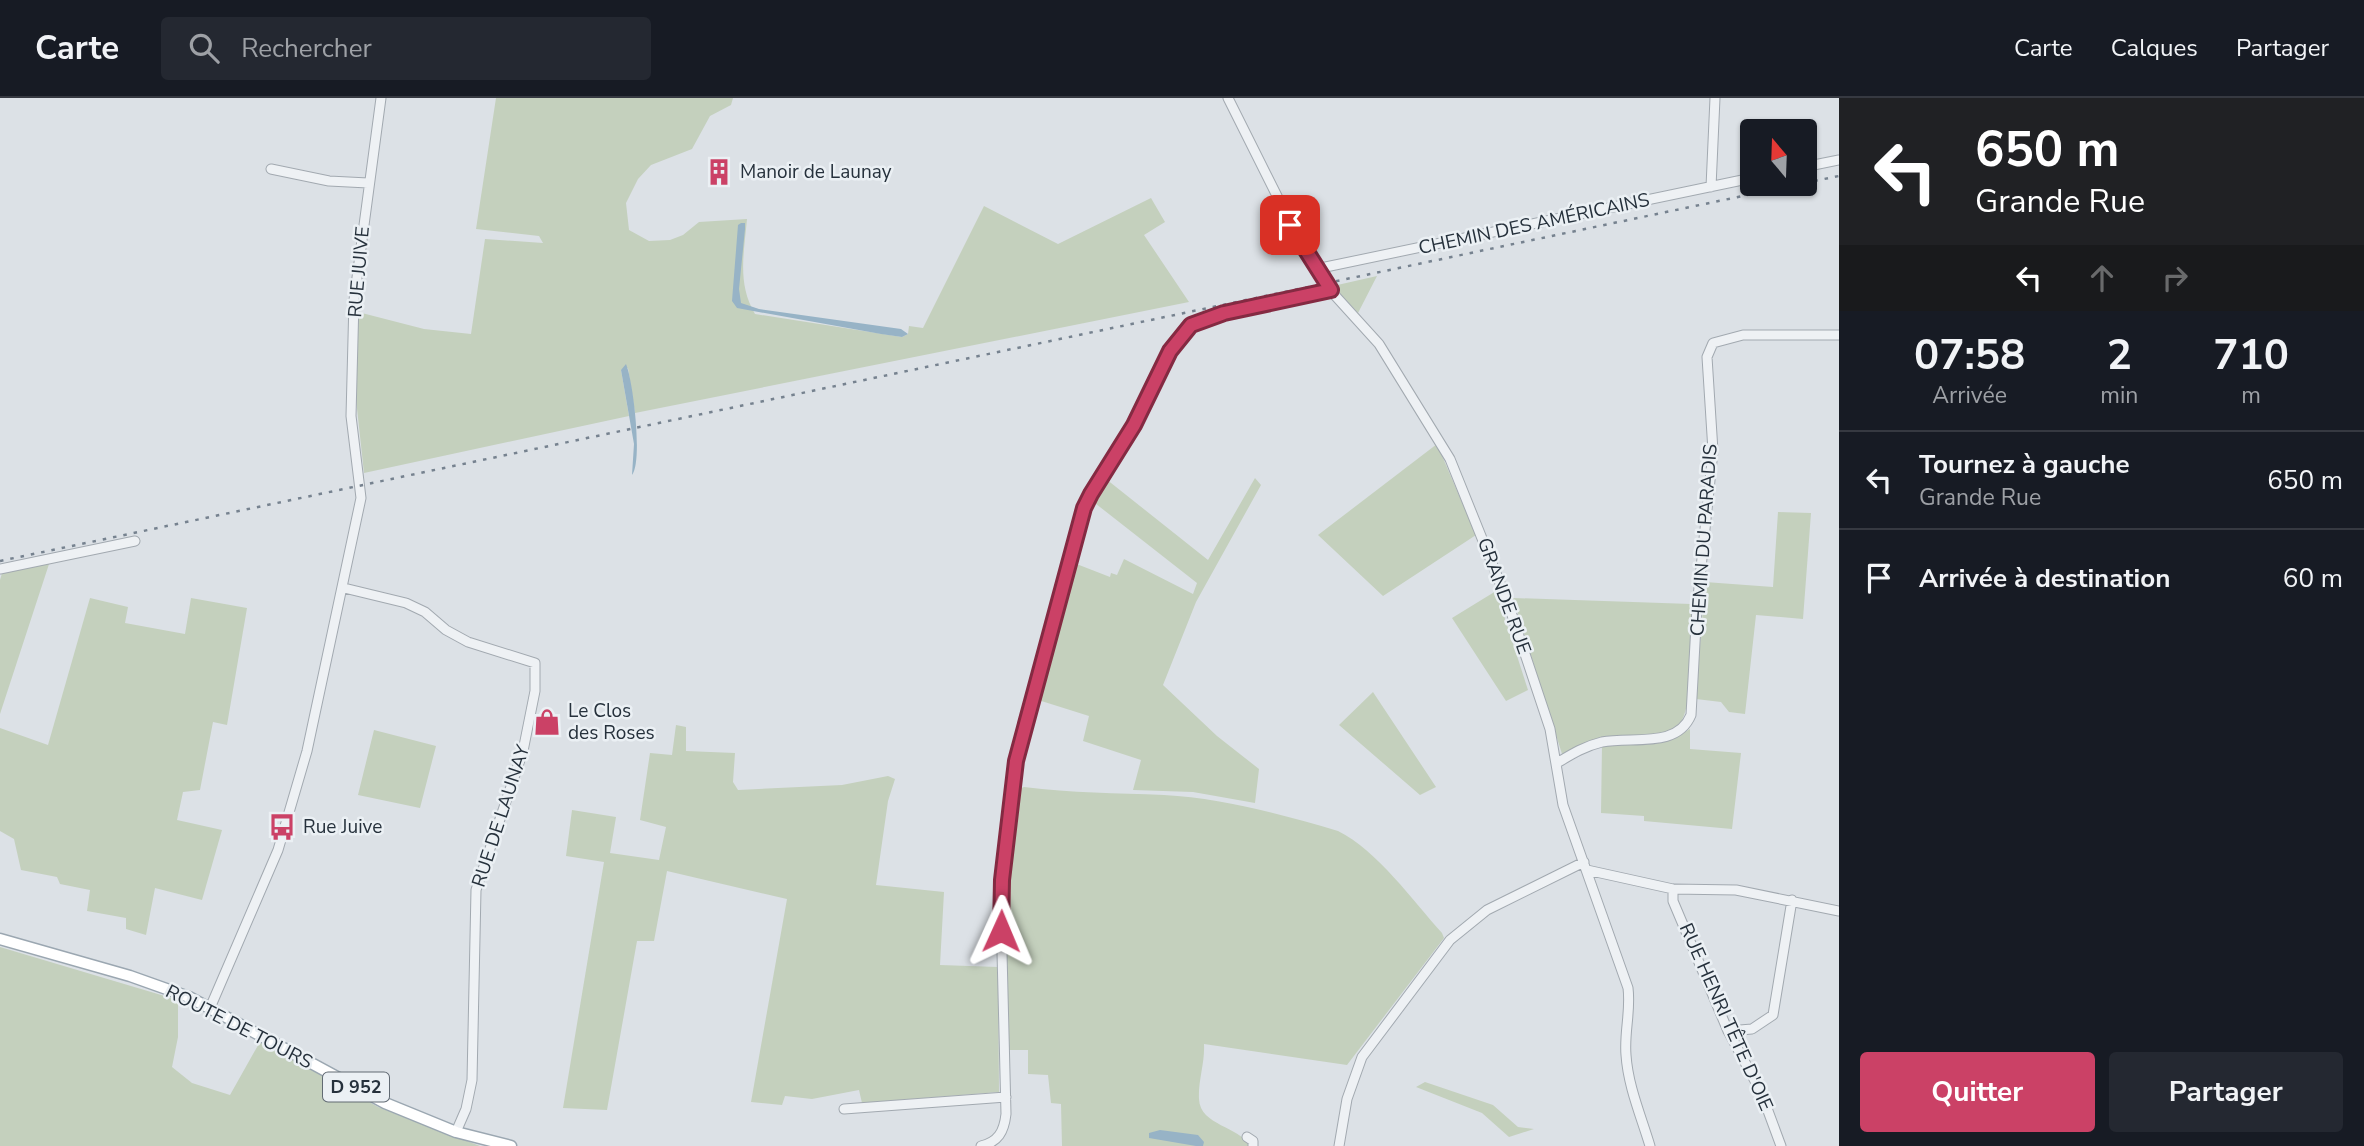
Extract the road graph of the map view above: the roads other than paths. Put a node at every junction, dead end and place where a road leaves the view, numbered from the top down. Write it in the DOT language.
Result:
graph roads {
  1 [pos="381,98"];
  2 [pos="1228,98"];
  3 [pos="1715,98"];
  4 [pos="1839,160"];
  5 [pos="1817,164"];
  6 [pos="271,169"];
  7 [pos="1740,181"];
  8 [pos="368,183"];
  9 [pos="1711,187"];
  10 [pos="1315,269"];
  11 [pos="1331,290"];
  12 [pos="1839,335"];
  13 [pos="135,541"];
  14 [pos="0,569"];
  15 [pos="344,588"];
  16 [pos="1557,763"];
  17 [pos="1585,866"];
  18 [pos="1673,889"];
  19 [pos="1792,900"];
  20 [pos="1839,911"];
  21 [pos="0,939"];
  22 [pos="209,1008"];
  23 [pos="1728,1031"];
  24 [pos="1006,1097"];
  25 [pos="844,1109"];
  26 [pos="456,1132"];
  27 [pos="1247,1137"];
  28 [pos="511,1146"];
  29 [pos="981,1146"];
  30 [pos="1253,1146"];
  31 [pos="1339,1146"];
  32 [pos="1650,1146"];
  33 [pos="1781,1146"];
  1 -- 8 [label="street, RUE JUIVE"];
  2 -- 10 [label="street, GRANDE RUE"];
  3 -- 9 [label="street"];
  4 -- 5 [label="street"];
  6 -- 8 [label="street"];
  7 -- 9 [label="street, CHEMIN DES AMÉRICAINS"];
  8 -- 15 [label="street, RUE JUIVE"];
  9 -- 10 [label="street, CHEMIN DES AMÉRICAINS"];
  10 -- 11 [label="street, GRANDE RUE"];
  11 -- 16 [label="street, GRANDE RUE"];
  11 -- 24 [label="street"];
  12 -- 16 [label="street, CHEMIN DU PARADIS"];
  13 -- 14 [label="street"];
  15 -- 22 [label="street, RUE JUIVE"];
  15 -- 26 [label="street, RUE DE LAUNAY"];
  16 -- 17 [label="street, GRANDE RUE"];
  17 -- 18 [label="street"];
  17 -- 31 [label="street"];
  17 -- 32 [label="street, GRANDE RUE"];
  18 -- 19 [label="street"];
  18 -- 23 [label="street, RUE HENRI TÊTE D'OIE"];
  19 -- 20 [label="street"];
  19 -- 23 [label="street"];
  21 -- 22 [label="main road, ROUTE DE TOURS / D 952"];
  22 -- 26 [label="main road, ROUTE DE TOURS / D 952"];
  23 -- 33 [label="street, RUE HENRI TÊTE D'OIE"];
  24 -- 25 [label="street"];
  24 -- 29 [label="street"];
  26 -- 28 [label="main road, ROUTE DE TOURS / D 952"];
  27 -- 30 [label="street"];
}
